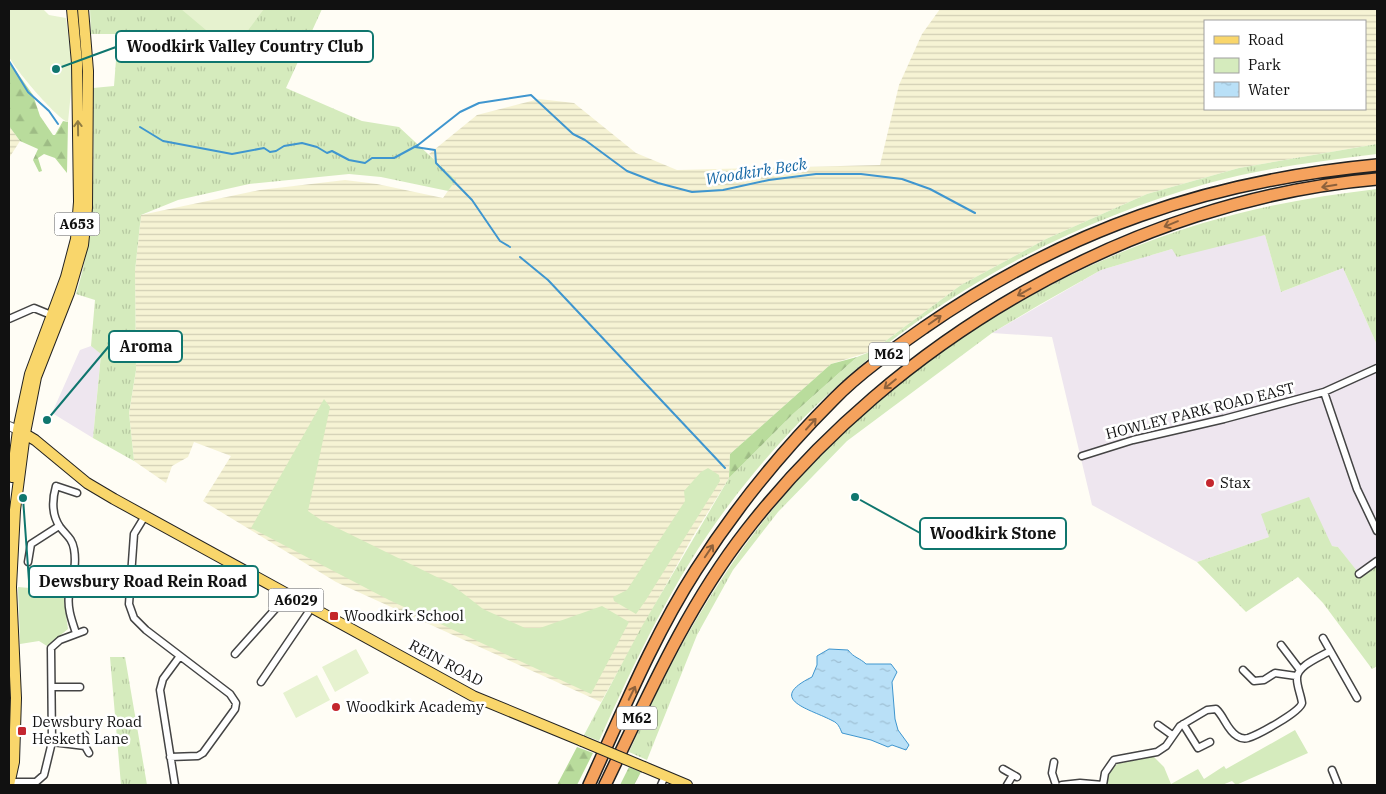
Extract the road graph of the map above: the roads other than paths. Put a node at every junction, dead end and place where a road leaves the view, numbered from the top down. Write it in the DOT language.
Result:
graph roads {
  1 [pos="72,9"];
  2 [pos="83,9"];
  3 [pos="1377,165"];
  4 [pos="1377,179"];
  5 [pos="51,315"];
  6 [pos="9,319"];
  7 [pos="1377,368"];
  8 [pos="1324,392"];
  9 [pos="17,430"];
  10 [pos="1082,456"];
  11 [pos="77,493"];
  12 [pos="9,508"];
  13 [pos="145,516"];
  14 [pos="60,526"];
  15 [pos="1377,531"];
  16 [pos="1377,561"];
  17 [pos="28,562"];
  18 [pos="1359,574"];
  19 [pos="287,596"];
  20 [pos="312,608"];
  21 [pos="84,631"];
  22 [pos="76,633"];
  23 [pos="1323,638"];
  24 [pos="1281,646"];
  25 [pos="1330,651"];
  26 [pos="236,654"];
  27 [pos="180,656"];
  28 [pos="1243,670"];
  29 [pos="257,672"];
  30 [pos="1298,673"];
  31 [pos="52,687"];
  32 [pos="80,687"];
  33 [pos="1357,698"];
  34 [pos="1183,724"];
  35 [pos="1158,725"];
  36 [pos="85,735"];
  37 [pos="1172,735"];
  38 [pos="52,742"];
  39 [pos="1210,742"];
  40 [pos="85,746"];
  41 [pos="14,747"];
  42 [pos="89,753"];
  43 [pos="170,757"];
  44 [pos="9,759"];
  45 [pos="1054,762"];
  46 [pos="1003,769"];
  47 [pos="1332,770"];
  48 [pos="663,780"];
  49 [pos="43,782"];
  50 [pos="9,783"];
  51 [pos="175,785"];
  52 [pos="589,785"];
  53 [pos="604,785"];
  54 [pos="687,785"];
  55 [pos="1007,785"];
  56 [pos="1056,785"];
  57 [pos="1062,785"];
  58 [pos="1103,785"];
  59 [pos="1338,785"];
  5 -- 1 [label="main road, A653, one-way"];
  2 -- 9 [label="main road, A653"];
  52 -- 3 [label="highway, M62, one-way"];
  4 -- 53 [label="highway, M62, one-way"];
  5 -- 6 [label="street"];
  5 -- 9 [label="main road, A653"];
  7 -- 8 [label="street, HOWLEY PARK ROAD EAST"];
  8 -- 10 [label="street, HOWLEY PARK ROAD EAST"];
  8 -- 15 [label="street"];
  9 -- 12 [label="main road, A653"];
  9 -- 13 [label="main road, REIN ROAD / A6029"];
  9 -- 41 [label="main road, A653"];
  11 -- 14 [label="street"];
  13 -- 19 [label="main road, REIN ROAD / A6029"];
  13 -- 27 [label="street"];
  14 -- 17 [label="street"];
  14 -- 22 [label="street"];
  16 -- 18 [label="street"];
  19 -- 20 [label="main road, REIN ROAD / A6029"];
  19 -- 26 [label="street"];
  20 -- 29 [label="street"];
  20 -- 48 [label="main road, REIN ROAD / A6029, bridge"];
  21 -- 22 [label="street"];
  22 -- 31 [label="street"];
  23 -- 25 [label="street"];
  24 -- 30 [label="street"];
  25 -- 30 [label="street"];
  25 -- 33 [label="street"];
  27 -- 43 [label="street"];
  27 -- 43 [label="street"];
  28 -- 30 [label="street"];
  30 -- 34 [label="street"];
  31 -- 32 [label="street"];
  31 -- 38 [label="street"];
  34 -- 37 [label="street"];
  34 -- 39 [label="street"];
  35 -- 37 [label="street"];
  36 -- 40 [label="street"];
  37 -- 58 [label="street"];
  38 -- 40 [label="street"];
  38 -- 49 [label="street"];
  40 -- 42 [label="street"];
  41 -- 44 [label="main road"];
  41 -- 50 [label="main road, A653"];
  43 -- 51 [label="street"];
  45 -- 56 [label="street"];
  46 -- 55 [label="street"];
  47 -- 59 [label="street"];
  48 -- 54 [label="main road, REIN ROAD / A6029"];
  49 -- 50 [label="street"];
  57 -- 58 [label="street"];
}
